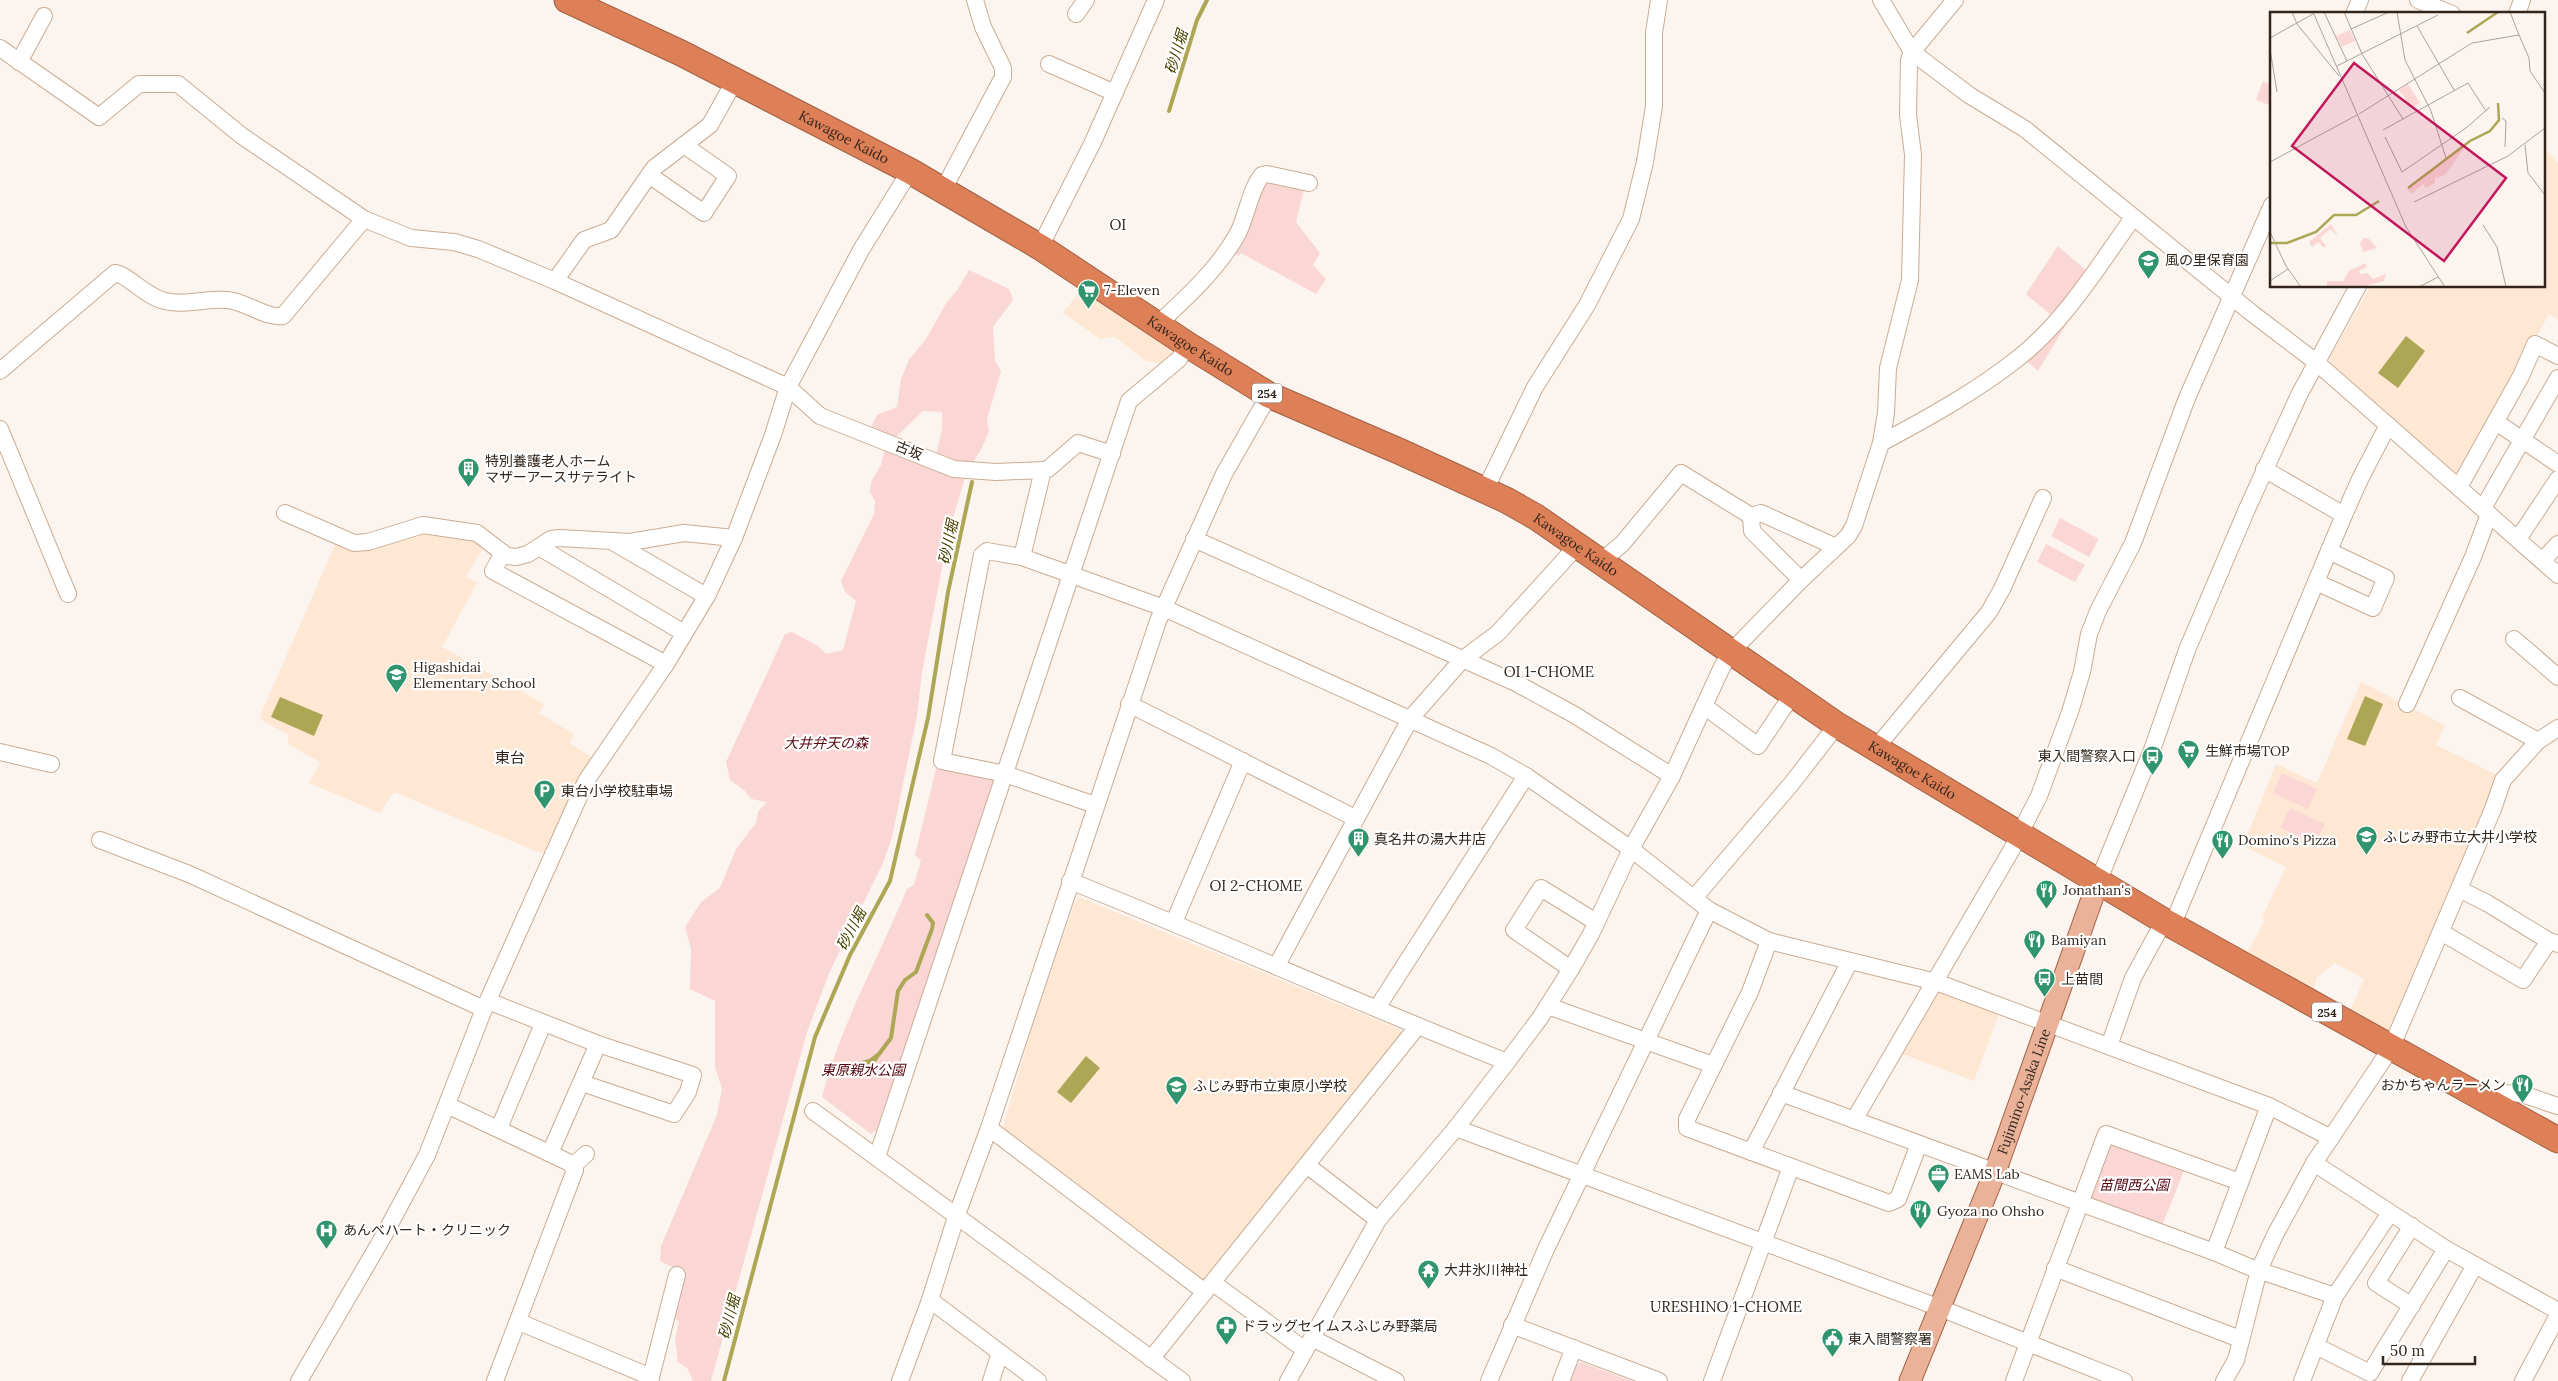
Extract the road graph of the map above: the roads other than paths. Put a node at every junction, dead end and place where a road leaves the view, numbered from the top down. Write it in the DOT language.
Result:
graph roads {
  1 [pos="567,0"];
  2 [pos="975,0"];
  3 [pos="1086,0"];
  4 [pos="1156,0"];
  5 [pos="1659,0"];
  6 [pos="1881,0"];
  7 [pos="1954,0"];
  8 [pos="2360,0"];
  9 [pos="2418,0"];
  10 [pos="2522,0"];
  11 [pos="2355,12"];
  12 [pos="2447,12"];
  13 [pos="2518,12"];
  14 [pos="1076,14"];
  15 [pos="44,16"];
  16 [pos="0,48"];
  17 [pos="1912,52"];
  18 [pos="19,62"];
  19 [pos="1049,64"];
  20 [pos="734,82"];
  21 [pos="1115,93"];
  22 [pos="684,145"];
  23 [pos="910,171"];
  24 [pos="650,175"];
  25 [pos="1309,183"];
  26 [pos="943,190"];
  27 [pos="2270,210"];
  28 [pos="2133,218"];
  29 [pos="364,219"];
  30 [pos="1040,247"];
  31 [pos="555,281"];
  32 [pos="2357,288"];
  33 [pos="2232,296"];
  34 [pos="1158,324"];
  35 [pos="1188,345"];
  36 [pos="2558,356"];
  37 [pos="2316,362"];
  38 [pos="0,371"];
  39 [pos="2558,378"];
  40 [pos="788,387"];
  41 [pos="1269,395"];
  42 [pos="2496,422"];
  43 [pos="2388,425"];
  44 [pos="0,429"];
  45 [pos="2522,440"];
  46 [pos="1881,443"];
  47 [pos="1112,454"];
  48 [pos="2558,464"];
  49 [pos="2264,469"];
  50 [pos="1043,470"];
  51 [pos="2558,479"];
  52 [pos="2460,487"];
  53 [pos="1485,490"];
  54 [pos="2043,498"];
  55 [pos="2486,511"];
  56 [pos="285,513"];
  57 [pos="2344,515"];
  58 [pos="1751,516"];
  59 [pos="734,538"];
  60 [pos="1194,539"];
  61 [pos="2518,539"];
  62 [pos="610,540"];
  63 [pos="2558,544"];
  64 [pos="1577,546"];
  65 [pos="539,547"];
  66 [pos="1836,547"];
  67 [pos="2329,551"];
  68 [pos="503,553"];
  69 [pos="1022,557"];
  70 [pos="2544,560"];
  71 [pos="1600,562"];
  72 [pos="1073,574"];
  73 [pos="2558,575"];
  74 [pos="1801,580"];
  75 [pos="2316,582"];
  76 [pos="68,594"];
  77 [pos="706,596"];
  78 [pos="1164,608"];
  79 [pos="684,633"];
  80 [pos="2514,639"];
  81 [pos="1730,653"];
  82 [pos="1462,660"];
  83 [pos="666,664"];
  84 [pos="2558,677"];
  85 [pos="1792,695"];
  86 [pos="2460,698"];
  87 [pos="1129,704"];
  88 [pos="2407,704"];
  89 [pos="1704,706"];
  90 [pos="1410,719"];
  91 [pos="1837,725"];
  92 [pos="2558,728"];
  93 [pos="2538,741"];
  94 [pos="1876,749"];
  95 [pos="0,752"];
  96 [pos="1243,760"];
  97 [pos="51,764"];
  98 [pos="1005,774"];
  99 [pos="1526,776"];
  100 [pos="1672,776"];
  101 [pos="1095,805"];
  102 [pos="1355,818"];
  103 [pos="2020,835"];
  104 [pos="100,840"];
  105 [pos="1631,848"];
  106 [pos="1070,881"];
  107 [pos="2098,882"];
  108 [pos="2459,889"];
  109 [pos="1694,898"];
  110 [pos="1709,910"];
  111 [pos="1174,922"];
  112 [pos="1596,922"];
  113 [pos="2168,923"];
  114 [pos="2441,932"];
  115 [pos="1769,941"];
  116 [pos="2554,943"];
  117 [pos="1850,961"];
  118 [pos="1277,966"];
  119 [pos="1571,969"];
  120 [pos="1936,982"];
  121 [pos="486,1005"];
  122 [pos="1548,1006"];
  123 [pos="1377,1008"];
  124 [pos="543,1024"];
  125 [pos="2047,1024"];
  126 [pos="1417,1027"];
  127 [pos="1647,1042"];
  128 [pos="598,1044"];
  129 [pos="2109,1046"];
  130 [pos="2391,1048"];
  131 [pos="1507,1062"];
  132 [pos="1713,1065"];
  133 [pos="582,1083"];
  134 [pos="1782,1093"];
  135 [pos="2492,1103"];
  136 [pos="447,1105"];
  137 [pos="2269,1106"];
  138 [pos="2558,1106"];
  139 [pos="813,1111"];
  140 [pos="1854,1120"];
  141 [pos="499,1128"];
  142 [pos="989,1128"];
  143 [pos="1456,1128"];
  144 [pos="2331,1138"];
  145 [pos="2558,1140"];
  146 [pos="1919,1144"];
  147 [pos="1751,1152"];
  148 [pos="550,1153"];
  149 [pos="586,1154"];
  150 [pos="877,1157"];
  151 [pos="2314,1163"];
  152 [pos="573,1166"];
  153 [pos="1308,1166"];
  154 [pos="1791,1167"];
  155 [pos="1995,1172"];
  156 [pos="1581,1175"];
  157 [pos="2240,1182"];
  158 [pos="2079,1203"];
  159 [pos="2390,1213"];
  160 [pos="956,1217"];
  161 [pos="1378,1220"];
  162 [pos="2412,1226"];
  163 [pos="1763,1242"];
  164 [pos="2446,1249"];
  165 [pos="2214,1252"];
  166 [pos="2474,1265"];
  167 [pos="2055,1268"];
  168 [pos="2259,1270"];
  169 [pos="677,1275"];
  170 [pos="1209,1287"];
  171 [pos="2335,1296"];
  172 [pos="930,1300"];
  173 [pos="2412,1306"];
  174 [pos="1940,1308"];
  175 [pos="2558,1310"];
  176 [pos="2558,1315"];
  177 [pos="519,1322"];
  178 [pos="1512,1325"];
  179 [pos="2240,1338"];
  180 [pos="2028,1343"];
  181 [pos="1309,1344"];
  182 [pos="2316,1346"];
  183 [pos="1574,1348"];
  184 [pos="1000,1352"];
  185 [pos="1151,1359"];
  186 [pos="651,1379"];
  187 [pos="299,1381"];
  188 [pos="496,1381"];
  189 [pos="900,1381"];
  190 [pos="991,1381"];
  191 [pos="1038,1381"];
  192 [pos="1182,1381"];
  193 [pos="1288,1381"];
  194 [pos="1396,1381"];
  195 [pos="1489,1381"];
  196 [pos="1561,1381"];
  197 [pos="1659,1381"];
  198 [pos="1712,1381"];
  199 [pos="1910,1381"];
  200 [pos="2014,1381"];
  201 [pos="2124,1381"];
  202 [pos="2224,1381"];
  203 [pos="2302,1381"];
  204 [pos="2410,1381"];
  205 [pos="2523,1381"];
  1 -- 20 [label="highway, Kawagoe Kaido / 254"];
  2 -- 26 [label="street"];
  3 -- 14 [label="street"];
  4 -- 21 [label="street"];
  5 -- 53 [label="street"];
  6 -- 17 [label="street"];
  7 -- 17 [label="street"];
  8 -- 11 [label="street"];
  9 -- 12 [label="street"];
  10 -- 13 [label="street"];
  15 -- 18 [label="street"];
  16 -- 18 [label="street"];
  17 -- 28 [label="street"];
  17 -- 46 [label="street"];
  18 -- 29 [label="street, 古坂"];
  19 -- 21 [label="street"];
  20 -- 22 [label="street"];
  20 -- 23 [label="highway, Kawagoe Kaido / 254"];
  21 -- 30 [label="street"];
  22 -- 24 [label="street"];
  22 -- 24 [label="street"];
  23 -- 26 [label="highway, Kawagoe Kaido / 254"];
  23 -- 40 [label="street"];
  24 -- 31 [label="street"];
  25 -- 34 [label="street"];
  26 -- 30 [label="highway, Kawagoe Kaido / 254"];
  27 -- 33 [label="street"];
  28 -- 33 [label="street"];
  28 -- 46 [label="street"];
  29 -- 31 [label="street, 古坂"];
  29 -- 38 [label="street"];
  30 -- 34 [label="highway, Kawagoe Kaido / 254"];
  31 -- 40 [label="street, 古坂"];
  32 -- 37 [label="street"];
  33 -- 37 [label="street"];
  33 -- 103 [label="street"];
  34 -- 35 [label="highway, Kawagoe Kaido / 254"];
  35 -- 41 [label="highway, Kawagoe Kaido / 254"];
  35 -- 47 [label="street"];
  36 -- 42 [label="street"];
  37 -- 43 [label="street"];
  37 -- 49 [label="street"];
  39 -- 45 [label="street"];
  40 -- 50 [label="street, 古坂"];
  40 -- 59 [label="street"];
  41 -- 53 [label="highway, Kawagoe Kaido / 254"];
  41 -- 60 [label="street"];
  42 -- 45 [label="street"];
  42 -- 52 [label="street"];
  43 -- 52 [label="street"];
  43 -- 57 [label="street"];
  44 -- 76 [label="street"];
  45 -- 48 [label="street"];
  45 -- 55 [label="street"];
  46 -- 66 [label="street"];
  47 -- 50 [label="street"];
  47 -- 72 [label="street"];
  49 -- 57 [label="street"];
  49 -- 107 [label="street"];
  50 -- 69 [label="street"];
  51 -- 61 [label="street"];
  52 -- 55 [label="street"];
  53 -- 64 [label="highway, Kawagoe Kaido / 254"];
  54 -- 94 [label="street"];
  55 -- 61 [label="street"];
  55 -- 88 [label="street"];
  56 -- 68 [label="street"];
  57 -- 67 [label="street"];
  58 -- 66 [label="street"];
  58 -- 71 [label="street"];
  58 -- 74 [label="street"];
  59 -- 62 [label="street"];
  59 -- 77 [label="street"];
  60 -- 78 [label="street"];
  60 -- 82 [label="street"];
  61 -- 70 [label="street"];
  62 -- 65 [label="street"];
  62 -- 77 [label="street"];
  63 -- 70 [label="street"];
  64 -- 71 [label="highway, Kawagoe Kaido / 254"];
  64 -- 82 [label="street"];
  65 -- 68 [label="street"];
  65 -- 79 [label="street"];
  66 -- 74 [label="street"];
  67 -- 75 [label="street"];
  67 -- 75 [label="street"];
  68 -- 83 [label="street"];
  69 -- 72 [label="street"];
  69 -- 98 [label="street"];
  70 -- 73 [label="street"];
  71 -- 81 [label="highway, Kawagoe Kaido / 254"];
  72 -- 78 [label="street"];
  72 -- 98 [label="street"];
  74 -- 81 [label="street"];
  75 -- 113 [label="street"];
  77 -- 79 [label="street"];
  78 -- 87 [label="street"];
  78 -- 90 [label="street"];
  79 -- 83 [label="street"];
  80 -- 84 [label="street"];
  81 -- 85 [label="highway, Kawagoe Kaido / 254"];
  81 -- 89 [label="street"];
  82 -- 90 [label="street"];
  82 -- 100 [label="street"];
  83 -- 121 [label="street"];
  85 -- 89 [label="street"];
  85 -- 91 [label="highway, Kawagoe Kaido / 254"];
  86 -- 93 [label="street"];
  87 -- 96 [label="street"];
  87 -- 101 [label="street"];
  89 -- 100 [label="street"];
  90 -- 99 [label="street"];
  90 -- 102 [label="street"];
  91 -- 94 [label="highway, Kawagoe Kaido / 254"];
  91 -- 109 [label="street"];
  92 -- 93 [label="street"];
  93 -- 108 [label="street"];
  94 -- 103 [label="highway, Kawagoe Kaido / 254"];
  95 -- 97 [label="street"];
  96 -- 102 [label="street"];
  96 -- 111 [label="street"];
  98 -- 101 [label="street"];
  98 -- 150 [label="street"];
  99 -- 105 [label="street"];
  99 -- 123 [label="street"];
  100 -- 105 [label="street"];
  101 -- 106 [label="street"];
  102 -- 118 [label="street"];
  103 -- 107 [label="highway, Kawagoe Kaido / 254"];
  103 -- 120 [label="street"];
  104 -- 121 [label="street"];
  105 -- 109 [label="street"];
  105 -- 112 [label="street"];
  106 -- 111 [label="street"];
  106 -- 142 [label="street"];
  107 -- 113 [label="highway, Kawagoe Kaido / 254"];
  107 -- 125 [label="main road, Fujimino-Asaka Line"];
  108 -- 114 [label="street"];
  108 -- 116 [label="street"];
  109 -- 110 [label="street"];
  110 -- 115 [label="street"];
  110 -- 127 [label="street"];
  111 -- 118 [label="street"];
  112 -- 119 [label="street"];
  112 -- 119 [label="street"];
  113 -- 129 [label="street"];
  113 -- 130 [label="highway, Kawagoe Kaido / 254"];
  114 -- 116 [label="street"];
  114 -- 130 [label="street"];
  115 -- 117 [label="street"];
  115 -- 132 [label="street"];
  117 -- 120 [label="street"];
  117 -- 134 [label="street"];
  118 -- 123 [label="street"];
  119 -- 122 [label="street"];
  120 -- 125 [label="street"];
  120 -- 140 [label="street"];
  121 -- 124 [label="street"];
  121 -- 136 [label="street"];
  122 -- 127 [label="street"];
  122 -- 131 [label="street"];
  123 -- 126 [label="street"];
  124 -- 128 [label="street"];
  124 -- 141 [label="street"];
  125 -- 129 [label="street"];
  125 -- 155 [label="main road, Fujimino-Asaka Line"];
  126 -- 131 [label="street"];
  126 -- 153 [label="street"];
  127 -- 132 [label="street"];
  127 -- 156 [label="street"];
  128 -- 133 [label="street"];
  128 -- 133 [label="street"];
  129 -- 137 [label="street"];
  130 -- 135 [label="highway, Kawagoe Kaido / 254"];
  130 -- 144 [label="street"];
  131 -- 143 [label="street"];
  132 -- 147 [label="street"];
  133 -- 148 [label="street"];
  134 -- 140 [label="street"];
  134 -- 147 [label="street"];
  135 -- 138 [label="street"];
  135 -- 145 [label="highway, Kawagoe Kaido / 254"];
  136 -- 141 [label="street"];
  136 -- 187 [label="street"];
  137 -- 144 [label="street"];
  137 -- 157 [label="street"];
  139 -- 150 [label="street"];
  140 -- 146 [label="street"];
  141 -- 148 [label="street"];
  142 -- 160 [label="street"];
  142 -- 170 [label="street"];
  143 -- 156 [label="street"];
  143 -- 161 [label="street"];
  144 -- 151 [label="street"];
  146 -- 154 [label="street"];
  146 -- 155 [label="street"];
  147 -- 154 [label="street"];
  148 -- 152 [label="street"];
  149 -- 152 [label="street"];
  150 -- 160 [label="street"];
  151 -- 159 [label="street"];
  151 -- 168 [label="street"];
  152 -- 177 [label="street"];
  153 -- 161 [label="street"];
  153 -- 170 [label="street"];
  154 -- 163 [label="street"];
  155 -- 158 [label="street"];
  155 -- 174 [label="main road, Fujimino-Asaka Line"];
  156 -- 163 [label="street"];
  156 -- 178 [label="street"];
  157 -- 158 [label="street"];
  157 -- 165 [label="street"];
  158 -- 165 [label="street"];
  158 -- 167 [label="street"];
  159 -- 162 [label="street"];
  159 -- 171 [label="street"];
  160 -- 172 [label="street"];
  160 -- 185 [label="street"];
  161 -- 181 [label="street"];
  162 -- 164 [label="street"];
  162 -- 173 [label="street"];
  163 -- 174 [label="street"];
  163 -- 198 [label="street"];
  164 -- 166 [label="street"];
  164 -- 173 [label="street"];
  165 -- 168 [label="street"];
  166 -- 175 [label="street"];
  166 -- 204 [label="street"];
  167 -- 179 [label="street"];
  167 -- 180 [label="street"];
  168 -- 171 [label="street"];
  168 -- 179 [label="street"];
  169 -- 186 [label="street"];
  170 -- 181 [label="street"];
  170 -- 185 [label="street"];
  171 -- 182 [label="street"];
  172 -- 184 [label="street"];
  172 -- 189 [label="street"];
  173 -- 182 [label="street"];
  174 -- 180 [label="street"];
  174 -- 199 [label="main road, Fujimino-Asaka Line"];
  176 -- 205 [label="street"];
  177 -- 186 [label="street"];
  177 -- 188 [label="street"];
  178 -- 183 [label="street"];
  178 -- 195 [label="street"];
  179 -- 202 [label="street"];
  180 -- 200 [label="street"];
  180 -- 201 [label="street"];
  181 -- 193 [label="street"];
  181 -- 194 [label="street"];
  182 -- 203 [label="street"];
  183 -- 196 [label="street"];
  183 -- 197 [label="street"];
  184 -- 190 [label="street"];
  184 -- 191 [label="street"];
  185 -- 192 [label="street"];
}
